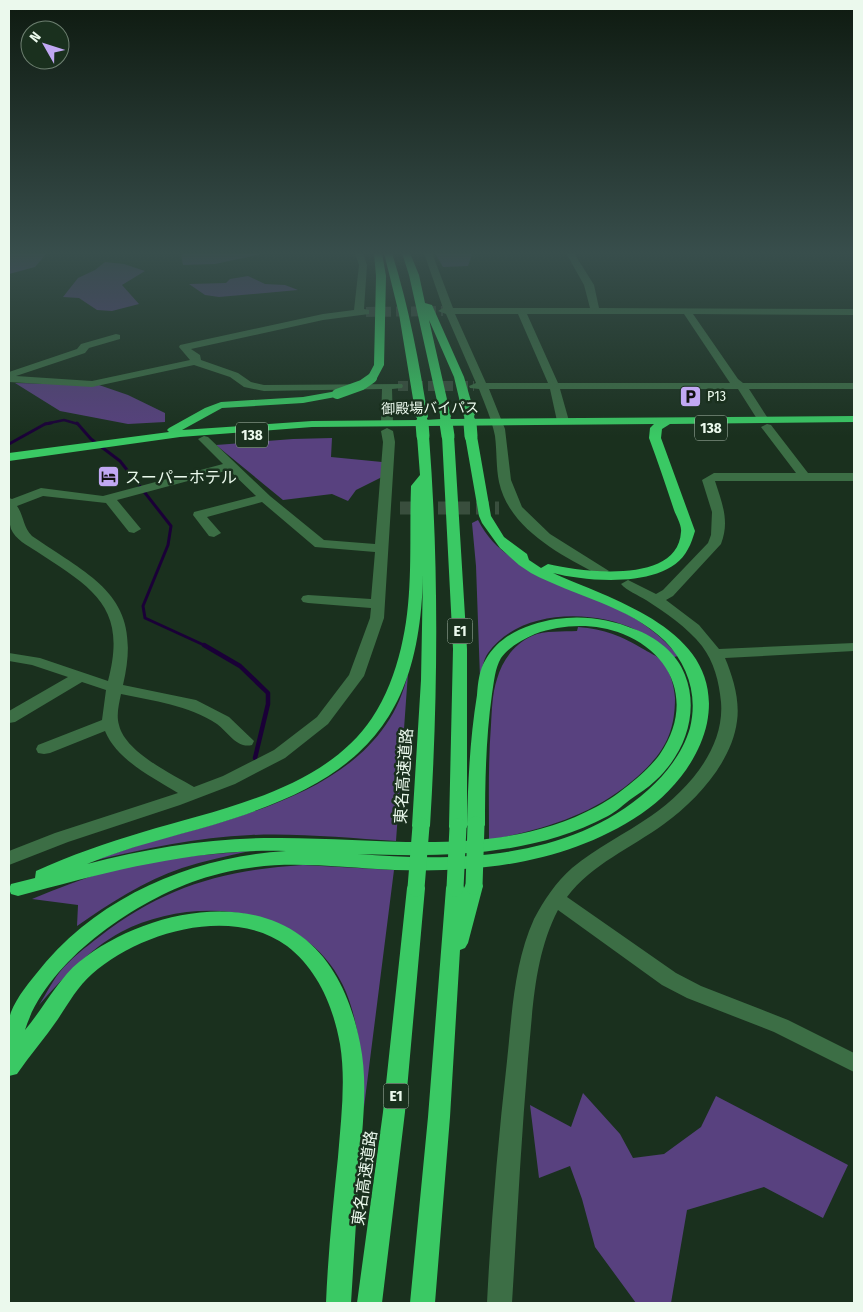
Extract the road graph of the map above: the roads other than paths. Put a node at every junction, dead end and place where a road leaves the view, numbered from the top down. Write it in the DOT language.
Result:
graph roads {
  1 [pos="340,314"];
  2 [pos="380,314"];
  3 [pos="404,314"];
  4 [pos="423,314"];
  5 [pos="431,314"];
  6 [pos="447,314"];
  7 [pos="522,314"];
  8 [pos="688,314"];
  9 [pos="116,337"];
  10 [pos="195,362"];
  11 [pos="9,375"];
  12 [pos="9,379"];
  13 [pos="554,385"];
  14 [pos="478,386"];
  15 [pos="741,386"];
  16 [pos="854,386"];
  17 [pos="271,402"];
  18 [pos="854,419"];
  19 [pos="563,421"];
  20 [pos="667,421"];
  21 [pos="765,423"];
  22 [pos="498,426"];
  23 [pos="854,426"];
  24 [pos="387,427"];
  25 [pos="228,429"];
  26 [pos="326,431"];
  27 [pos="655,433"];
  28 [pos="204,439"];
  29 [pos="115,447"];
  30 [pos="94,449"];
  31 [pos="9,457"];
  32 [pos="9,464"];
  33 [pos="230,466"];
  34 [pos="426,474"];
  35 [pos="805,477"];
  36 [pos="854,477"];
  37 [pos="170,482"];
  38 [pos="181,493"];
  39 [pos="264,498"];
  40 [pos="108,499"];
  41 [pos="9,503"];
  42 [pos="385,508"];
  43 [pos="400,508"];
  44 [pos="499,508"];
  45 [pos="516,508"];
  46 [pos="134,529"];
  47 [pos="214,533"];
  48 [pos="380,548"];
  49 [pos="514,553"];
  50 [pos="602,571"];
  51 [pos="628,584"];
  52 [pos="308,599"];
  53 [pos="656,600"];
  54 [pos="378,604"];
  55 [pos="854,646"];
  56 [pos="716,654"];
  57 [pos="9,657"];
  58 [pos="82,676"];
  59 [pos="115,688"];
  60 [pos="9,718"];
  61 [pos="109,723"];
  62 [pos="246,741"];
  63 [pos="44,749"];
  64 [pos="192,794"];
  65 [pos="467,826"];
  66 [pos="9,858"];
  67 [pos="13,891"];
  68 [pos="556,899"];
  69 [pos="9,1056"];
  70 [pos="854,1063"];
  71 [pos="9,1067"];
  72 [pos="338,1303"];
  73 [pos="369,1303"];
  74 [pos="422,1303"];
  75 [pos="499,1303"];
  1 -- 10 [label="street"];
  2 -- 17 [label="highway, bridge"];
  3 -- 34 [label="highway, 東名高速道路 / E1, bridge"];
  4 -- 65 [label="highway, E1, bridge"];
  5 -- 49 [label="highway, bridge"];
  6 -- 14 [label="street"];
  7 -- 13 [label="street"];
  8 -- 15 [label="street"];
  9 -- 11 [label="street"];
  10 -- 12 [label="street"];
  10 -- 24 [label="street"];
  13 -- 14 [label="street"];
  13 -- 15 [label="street"];
  13 -- 19 [label="street"];
  14 -- 22 [label="street"];
  15 -- 16 [label="street"];
  15 -- 21 [label="street"];
  17 -- 25 [label="highway"];
  17 -- 29 [label="highway"];
  18 -- 21 [label="highway, 御殿場バイパス / 138"];
  19 -- 20 [label="highway, 御殿場バイパス / 138"];
  19 -- 22 [label="highway, 御殿場バイパス / 138"];
  20 -- 21 [label="highway, 御殿場バイパス / 138"];
  20 -- 27 [label="highway"];
  21 -- 23 [label="highway, 御殿場バイパス / 138"];
  21 -- 27 [label="highway, 御殿場バイパス / 138"];
  21 -- 35 [label="street"];
  22 -- 24 [label="highway, 御殿場バイパス / 138"];
  22 -- 27 [label="highway, 御殿場バイパス / 138"];
  22 -- 45 [label="street"];
  24 -- 25 [label="highway, 御殿場バイパス / 138"];
  24 -- 26 [label="highway, 御殿場バイパス / 138"];
  24 -- 42 [label="street"];
  25 -- 26 [label="highway"];
  25 -- 29 [label="highway, 御殿場バイパス / 138"];
  26 -- 28 [label="highway, 御殿場バイパス / 138"];
  27 -- 49 [label="highway"];
  28 -- 29 [label="highway, 御殿場バイパス / 138"];
  28 -- 33 [label="street"];
  29 -- 30 [label="highway, 御殿場バイパス / 138"];
  30 -- 31 [label="highway, 御殿場バイパス / 138"];
  30 -- 32 [label="highway, 御殿場バイパス / 138"];
  33 -- 37 [label="street"];
  33 -- 39 [label="street"];
  34 -- 67 [label="highway"];
  34 -- 73 [label="highway, 東名高速道路 / E1, bridge"];
  35 -- 36 [label="street"];
  35 -- 53 [label="street"];
  37 -- 38 [label="street"];
  37 -- 40 [label="street"];
  39 -- 47 [label="street"];
  39 -- 48 [label="street"];
  40 -- 41 [label="street"];
  40 -- 46 [label="street"];
  41 -- 59 [label="street"];
  42 -- 43 [label="street"];
  42 -- 48 [label="street"];
  44 -- 45 [label="street"];
  45 -- 50 [label="street"];
  48 -- 54 [label="street"];
  49 -- 69 [label="highway"];
  51 -- 53 [label="street"];
  52 -- 54 [label="street"];
  53 -- 56 [label="street"];
  54 -- 64 [label="street"];
  55 -- 56 [label="street"];
  56 -- 68 [label="street"];
  57 -- 58 [label="street"];
  58 -- 59 [label="street"];
  58 -- 60 [label="street"];
  59 -- 61 [label="street"];
  59 -- 62 [label="street"];
  61 -- 63 [label="street"];
  61 -- 64 [label="street"];
  64 -- 66 [label="street"];
  65 -- 67 [label="highway"];
  65 -- 74 [label="highway, E1, bridge"];
  68 -- 70 [label="street"];
  68 -- 75 [label="street"];
  71 -- 72 [label="highway"];
}
